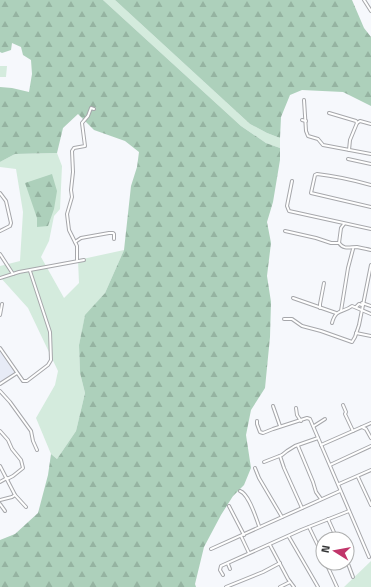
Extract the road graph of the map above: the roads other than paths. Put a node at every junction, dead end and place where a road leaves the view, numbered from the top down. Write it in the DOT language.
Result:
graph roads {
  1 [pos="364,0"];
  2 [pos="371,11"];
  3 [pos="304,100"];
  4 [pos="94,109"];
  5 [pos="329,113"];
  6 [pos="302,120"];
  7 [pos="306,121"];
  8 [pos="357,123"];
  9 [pos="371,124"];
  10 [pos="349,150"];
  11 [pos="371,154"];
  12 [pos="348,158"];
  13 [pos="371,164"];
  14 [pos="292,181"];
  15 [pos="371,185"];
  16 [pos="0,193"];
  17 [pos="371,207"];
  18 [pos="344,224"];
  19 [pos="371,229"];
  20 [pos="0,231"];
  21 [pos="285,232"];
  22 [pos="114,239"];
  23 [pos="75,242"];
  24 [pos="339,243"];
  25 [pos="353,248"];
  26 [pos="371,250"];
  27 [pos="0,254"];
  28 [pos="77,260"];
  29 [pos="84,260"];
  30 [pos="371,265"];
  31 [pos="30,270"];
  32 [pos="13,274"];
  33 [pos="0,278"];
  34 [pos="324,283"];
  35 [pos="293,298"];
  36 [pos="2,304"];
  37 [pos="362,304"];
  38 [pos="371,306"];
  39 [pos="356,307"];
  40 [pos="321,309"];
  41 [pos="362,309"];
  42 [pos="342,310"];
  43 [pos="336,314"];
  44 [pos="371,314"];
  45 [pos="0,315"];
  46 [pos="284,319"];
  47 [pos="332,323"];
  48 [pos="356,334"];
  49 [pos="371,336"];
  50 [pos="0,348"];
  51 [pos="17,373"];
  52 [pos="0,384"];
  53 [pos="0,391"];
  54 [pos="343,405"];
  55 [pos="273,406"];
  56 [pos="296,408"];
  57 [pos="324,419"];
  58 [pos="301,420"];
  59 [pos="257,421"];
  60 [pos="371,423"];
  61 [pos="367,425"];
  62 [pos="280,426"];
  63 [pos="314,426"];
  64 [pos="362,427"];
  65 [pos="366,429"];
  66 [pos="0,431"];
  67 [pos="353,431"];
  68 [pos="318,438"];
  69 [pos="371,438"];
  70 [pos="321,445"];
  71 [pos="298,446"];
  72 [pos="371,446"];
  73 [pos="37,450"];
  74 [pos="280,456"];
  75 [pos="264,462"];
  76 [pos="330,465"];
  77 [pos="0,466"];
  78 [pos="255,468"];
  79 [pos="371,470"];
  80 [pos="358,477"];
  81 [pos="7,478"];
  82 [pos="0,482"];
  83 [pos="339,484"];
  84 [pos="240,491"];
  85 [pos="340,491"];
  86 [pos="15,495"];
  87 [pos="321,499"];
  88 [pos="0,500"];
  89 [pos="0,504"];
  90 [pos="371,505"];
  91 [pos="229,506"];
  92 [pos="26,507"];
  93 [pos="302,508"];
  94 [pos="4,511"];
  95 [pos="349,511"];
  96 [pos="282,517"];
  97 [pos="328,519"];
  98 [pos="259,526"];
  99 [pos="309,528"];
  100 [pos="333,531"];
  101 [pos="244,535"];
  102 [pos="241,536"];
  103 [pos="289,537"];
  104 [pos="315,540"];
  105 [pos="270,545"];
  106 [pos="211,549"];
  107 [pos="249,553"];
  108 [pos="369,557"];
  109 [pos="280,563"];
  110 [pos="228,564"];
  111 [pos="230,569"];
  112 [pos="330,571"];
  113 [pos="351,571"];
  114 [pos="223,575"];
  115 [pos="353,577"];
  116 [pos="290,582"];
  117 [pos="226,587"];
  118 [pos="280,587"];
  119 [pos="294,587"];
  120 [pos="318,587"];
  121 [pos="337,587"];
  1 -- 2 [label="street"];
  3 -- 7 [label="street"];
  4 -- 23 [label="street"];
  5 -- 8 [label="street"];
  6 -- 7 [label="street"];
  7 -- 10 [label="street"];
  8 -- 9 [label="street"];
  8 -- 10 [label="street"];
  10 -- 11 [label="street"];
  12 -- 13 [label="street"];
  14 -- 18 [label="street"];
  15 -- 17 [label="street"];
  16 -- 20 [label="street"];
  18 -- 19 [label="street"];
  18 -- 24 [label="street"];
  21 -- 24 [label="street"];
  22 -- 23 [label="street"];
  23 -- 28 [label="street"];
  24 -- 25 [label="street"];
  25 -- 26 [label="street"];
  25 -- 42 [label="street"];
  27 -- 32 [label="street"];
  28 -- 29 [label="street"];
  28 -- 31 [label="street"];
  30 -- 37 [label="street"];
  31 -- 32 [label="street"];
  31 -- 51 [label="street"];
  32 -- 33 [label="street"];
  34 -- 40 [label="street"];
  35 -- 40 [label="street"];
  36 -- 45 [label="street"];
  37 -- 38 [label="street"];
  37 -- 39 [label="street"];
  37 -- 41 [label="street"];
  39 -- 41 [label="street"];
  39 -- 42 [label="street"];
  40 -- 43 [label="street"];
  41 -- 44 [label="street"];
  41 -- 48 [label="street"];
  42 -- 43 [label="street"];
  43 -- 47 [label="street"];
  46 -- 48 [label="street"];
  48 -- 49 [label="street"];
  50 -- 51 [label="street"];
  51 -- 52 [label="street"];
  53 -- 73 [label="street"];
  54 -- 67 [label="street"];
  55 -- 62 [label="street"];
  56 -- 58 [label="street"];
  57 -- 63 [label="street"];
  58 -- 62 [label="street"];
  58 -- 63 [label="street"];
  59 -- 62 [label="street"];
  60 -- 61 [label="street"];
  61 -- 64 [label="street"];
  61 -- 65 [label="street"];
  63 -- 68 [label="street"];
  64 -- 65 [label="street"];
  64 -- 67 [label="street"];
  65 -- 69 [label="street"];
  66 -- 81 [label="street"];
  67 -- 70 [label="street"];
  68 -- 70 [label="street"];
  68 -- 71 [label="street"];
  70 -- 76 [label="street"];
  71 -- 74 [label="street"];
  71 -- 87 [label="street"];
  72 -- 76 [label="street"];
  74 -- 75 [label="street"];
  74 -- 93 [label="street"];
  76 -- 83 [label="street"];
  77 -- 81 [label="street"];
  78 -- 96 [label="street"];
  79 -- 80 [label="street"];
  80 -- 83 [label="street"];
  80 -- 90 [label="street"];
  81 -- 82 [label="street"];
  81 -- 86 [label="street"];
  83 -- 85 [label="street"];
  84 -- 98 [label="street"];
  85 -- 87 [label="street"];
  85 -- 95 [label="street"];
  86 -- 88 [label="street"];
  86 -- 92 [label="street"];
  87 -- 93 [label="street"];
  89 -- 94 [label="street"];
  91 -- 101 [label="street"];
  93 -- 96 [label="street"];
  95 -- 97 [label="street"];
  95 -- 108 [label="street"];
  96 -- 98 [label="street"];
  97 -- 99 [label="street"];
  97 -- 100 [label="street"];
  98 -- 101 [label="street"];
  99 -- 103 [label="street"];
  99 -- 104 [label="street"];
  101 -- 102 [label="street"];
  102 -- 106 [label="street"];
  102 -- 107 [label="street"];
  103 -- 105 [label="street"];
  103 -- 120 [label="street"];
  105 -- 107 [label="street"];
  105 -- 109 [label="street"];
  107 -- 110 [label="street"];
  109 -- 116 [label="street"];
  109 -- 117 [label="street"];
  110 -- 111 [label="street"];
  110 -- 114 [label="street"];
  112 -- 121 [label="street"];
  113 -- 115 [label="street"];
  116 -- 118 [label="street"];
  116 -- 119 [label="street"];
}
